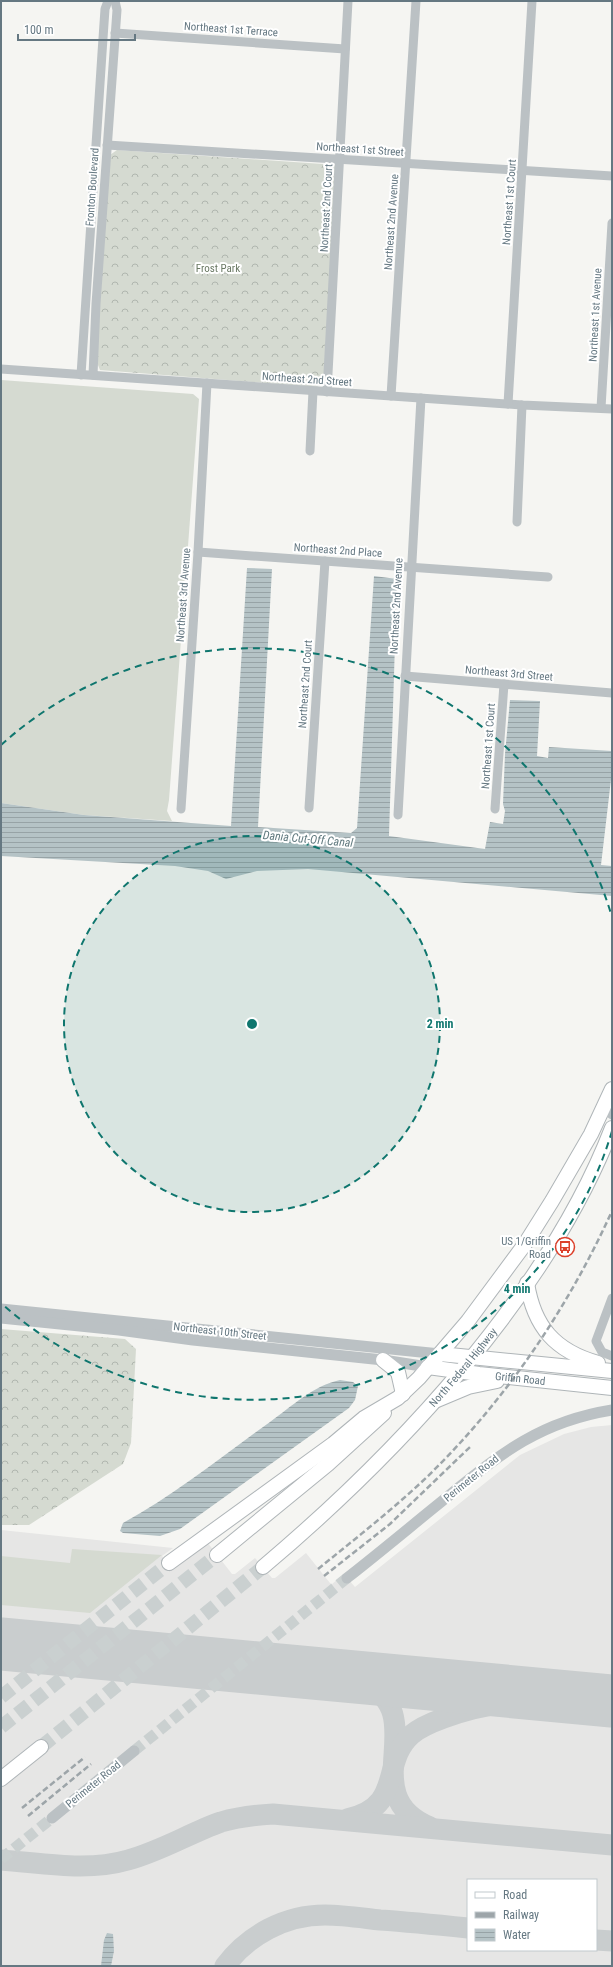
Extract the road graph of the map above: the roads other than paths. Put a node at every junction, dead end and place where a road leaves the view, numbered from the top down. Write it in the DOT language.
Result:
graph roads {
  1 [pos="108,1"];
  2 [pos="115,1"];
  3 [pos="348,1"];
  4 [pos="416,1"];
  5 [pos="532,1"];
  6 [pos="115,33"];
  7 [pos="345,49"];
  8 [pos="107,145"];
  9 [pos="341,159"];
  10 [pos="407,164"];
  11 [pos="523,170"];
  12 [pos="612,176"];
  13 [pos="612,222"];
  14 [pos="1,369"];
  15 [pos="81,375"];
  16 [pos="92,375"];
  17 [pos="207,383"];
  18 [pos="313,392"];
  19 [pos="327,392"];
  20 [pos="391,396"];
  21 [pos="421,398"];
  22 [pos="508,404"];
  23 [pos="522,405"];
  24 [pos="602,408"];
  25 [pos="612,409"];
  26 [pos="310,451"];
  27 [pos="517,522"];
  28 [pos="198,552"];
  29 [pos="325,561"];
  30 [pos="410,567"];
  31 [pos="548,577"];
  32 [pos="405,676"];
  33 [pos="504,684"];
  34 [pos="612,693"];
  35 [pos="309,808"];
  36 [pos="181,809"];
  37 [pos="495,809"];
  38 [pos="398,815"];
  39 [pos="612,1089"];
  40 [pos="608,1112"];
  41 [pos="612,1128"];
  42 [pos="527,1283"];
  43 [pos="612,1298"];
  44 [pos="1,1309"];
  45 [pos="1,1318"];
  46 [pos="79,1321"];
  47 [pos="440,1354"];
  48 [pos="612,1356"];
  49 [pos="471,1357"];
  50 [pos="383,1360"];
  51 [pos="428,1367"];
  52 [pos="612,1368"];
  53 [pos="612,1371"];
  54 [pos="459,1372"];
  55 [pos="515,1378"];
  56 [pos="612,1388"];
  57 [pos="400,1396"];
  58 [pos="434,1401"];
  59 [pos="612,1410"];
  60 [pos="217,1555"];
  61 [pos="169,1563"];
  62 [pos="263,1567"];
  63 [pos="347,1578"];
  64 [pos="41,1747"];
  65 [pos="134,1751"];
  66 [pos="1,1779"];
  67 [pos="52,1818"];
  1 -- 15 [label="street, Fronton Boulevard"];
  2 -- 6 [label="street, Fronton Boulevard"];
  3 -- 7 [label="street, Northeast 2nd Court"];
  4 -- 10 [label="street, Northeast 2nd Avenue"];
  5 -- 11 [label="street, Northeast 1st Court"];
  6 -- 7 [label="street, Northeast 1st Terrace"];
  6 -- 8 [label="street, Fronton Boulevard"];
  7 -- 9 [label="street, Northeast 2nd Court"];
  8 -- 9 [label="street, Northeast 1st Street"];
  8 -- 16 [label="street, Fronton Boulevard"];
  9 -- 10 [label="street, Northeast 1st Street"];
  9 -- 19 [label="street, Northeast 2nd Court"];
  10 -- 11 [label="street, Northeast 1st Street"];
  10 -- 20 [label="street, Northeast 2nd Avenue"];
  11 -- 12 [label="street, Northeast 1st Street"];
  11 -- 22 [label="street, Northeast 1st Court"];
  13 -- 24 [label="street, Northeast 1st Avenue"];
  14 -- 15 [label="street, Northeast 2nd Street"];
  15 -- 16 [label="street, Northeast 2nd Street"];
  16 -- 17 [label="street, Northeast 2nd Street"];
  17 -- 18 [label="street, Northeast 2nd Street"];
  17 -- 28 [label="street, Northeast 3rd Avenue"];
  18 -- 19 [label="street, Northeast 2nd Street"];
  18 -- 26 [label="street"];
  19 -- 20 [label="street, Northeast 2nd Street"];
  20 -- 21 [label="street, Northeast 2nd Street"];
  21 -- 22 [label="street, Northeast 2nd Street"];
  21 -- 30 [label="street, Northeast 2nd Avenue"];
  22 -- 23 [label="street, Northeast 2nd Street"];
  23 -- 24 [label="street, Northeast 2nd Street"];
  23 -- 27 [label="street"];
  24 -- 25 [label="street, Northeast 2nd Street"];
  28 -- 29 [label="street, Northeast 2nd Place"];
  28 -- 36 [label="street, Northeast 3rd Avenue"];
  29 -- 30 [label="street, Northeast 2nd Place"];
  29 -- 35 [label="street, Northeast 2nd Court"];
  30 -- 31 [label="street, Northeast 2nd Place"];
  30 -- 32 [label="street, Northeast 2nd Avenue"];
  32 -- 33 [label="street, Northeast 3rd Street"];
  32 -- 38 [label="street, Northeast 2nd Avenue"];
  33 -- 34 [label="street, Northeast 3rd Street"];
  33 -- 37 [label="street, Northeast 1st Court"];
  39 -- 40 [label="main road"];
  40 -- 47 [label="main road"];
  41 -- 42 [label="main road, North Federal Highway"];
  42 -- 49 [label="main road, North Federal Highway"];
  42 -- 52 [label="main road"];
  43 -- 48 [label="street"];
  44 -- 46 [label="street, Northeast 10th Street"];
  45 -- 46 [label="street, Northeast 10th Street"];
  46 -- 47 [label="street, Northeast 10th Street"];
  46 -- 50 [label="street, Northeast 10th Street"];
  47 -- 49 [label="main road, Griffin Road"];
  47 -- 51 [label="main road"];
  49 -- 53 [label="main road, Griffin Road"];
  49 -- 54 [label="main road, North Federal Highway"];
  50 -- 51 [label="street, Northeast 10th Street"];
  50 -- 57 [label="main road"];
  51 -- 54 [label="main road, Griffin Road"];
  51 -- 57 [label="main road"];
  54 -- 55 [label="main road, Griffin Road"];
  54 -- 58 [label="main road, North Federal Highway"];
  55 -- 56 [label="main road, Griffin Road"];
  55 -- 58 [label="main road"];
  57 -- 60 [label="main road"];
  57 -- 61 [label="main road"];
  58 -- 62 [label="main road, North Federal Highway"];
  59 -- 63 [label="street, Perimeter Road"];
  64 -- 66 [label="main road"];
  65 -- 67 [label="street, Perimeter Road"];
}
